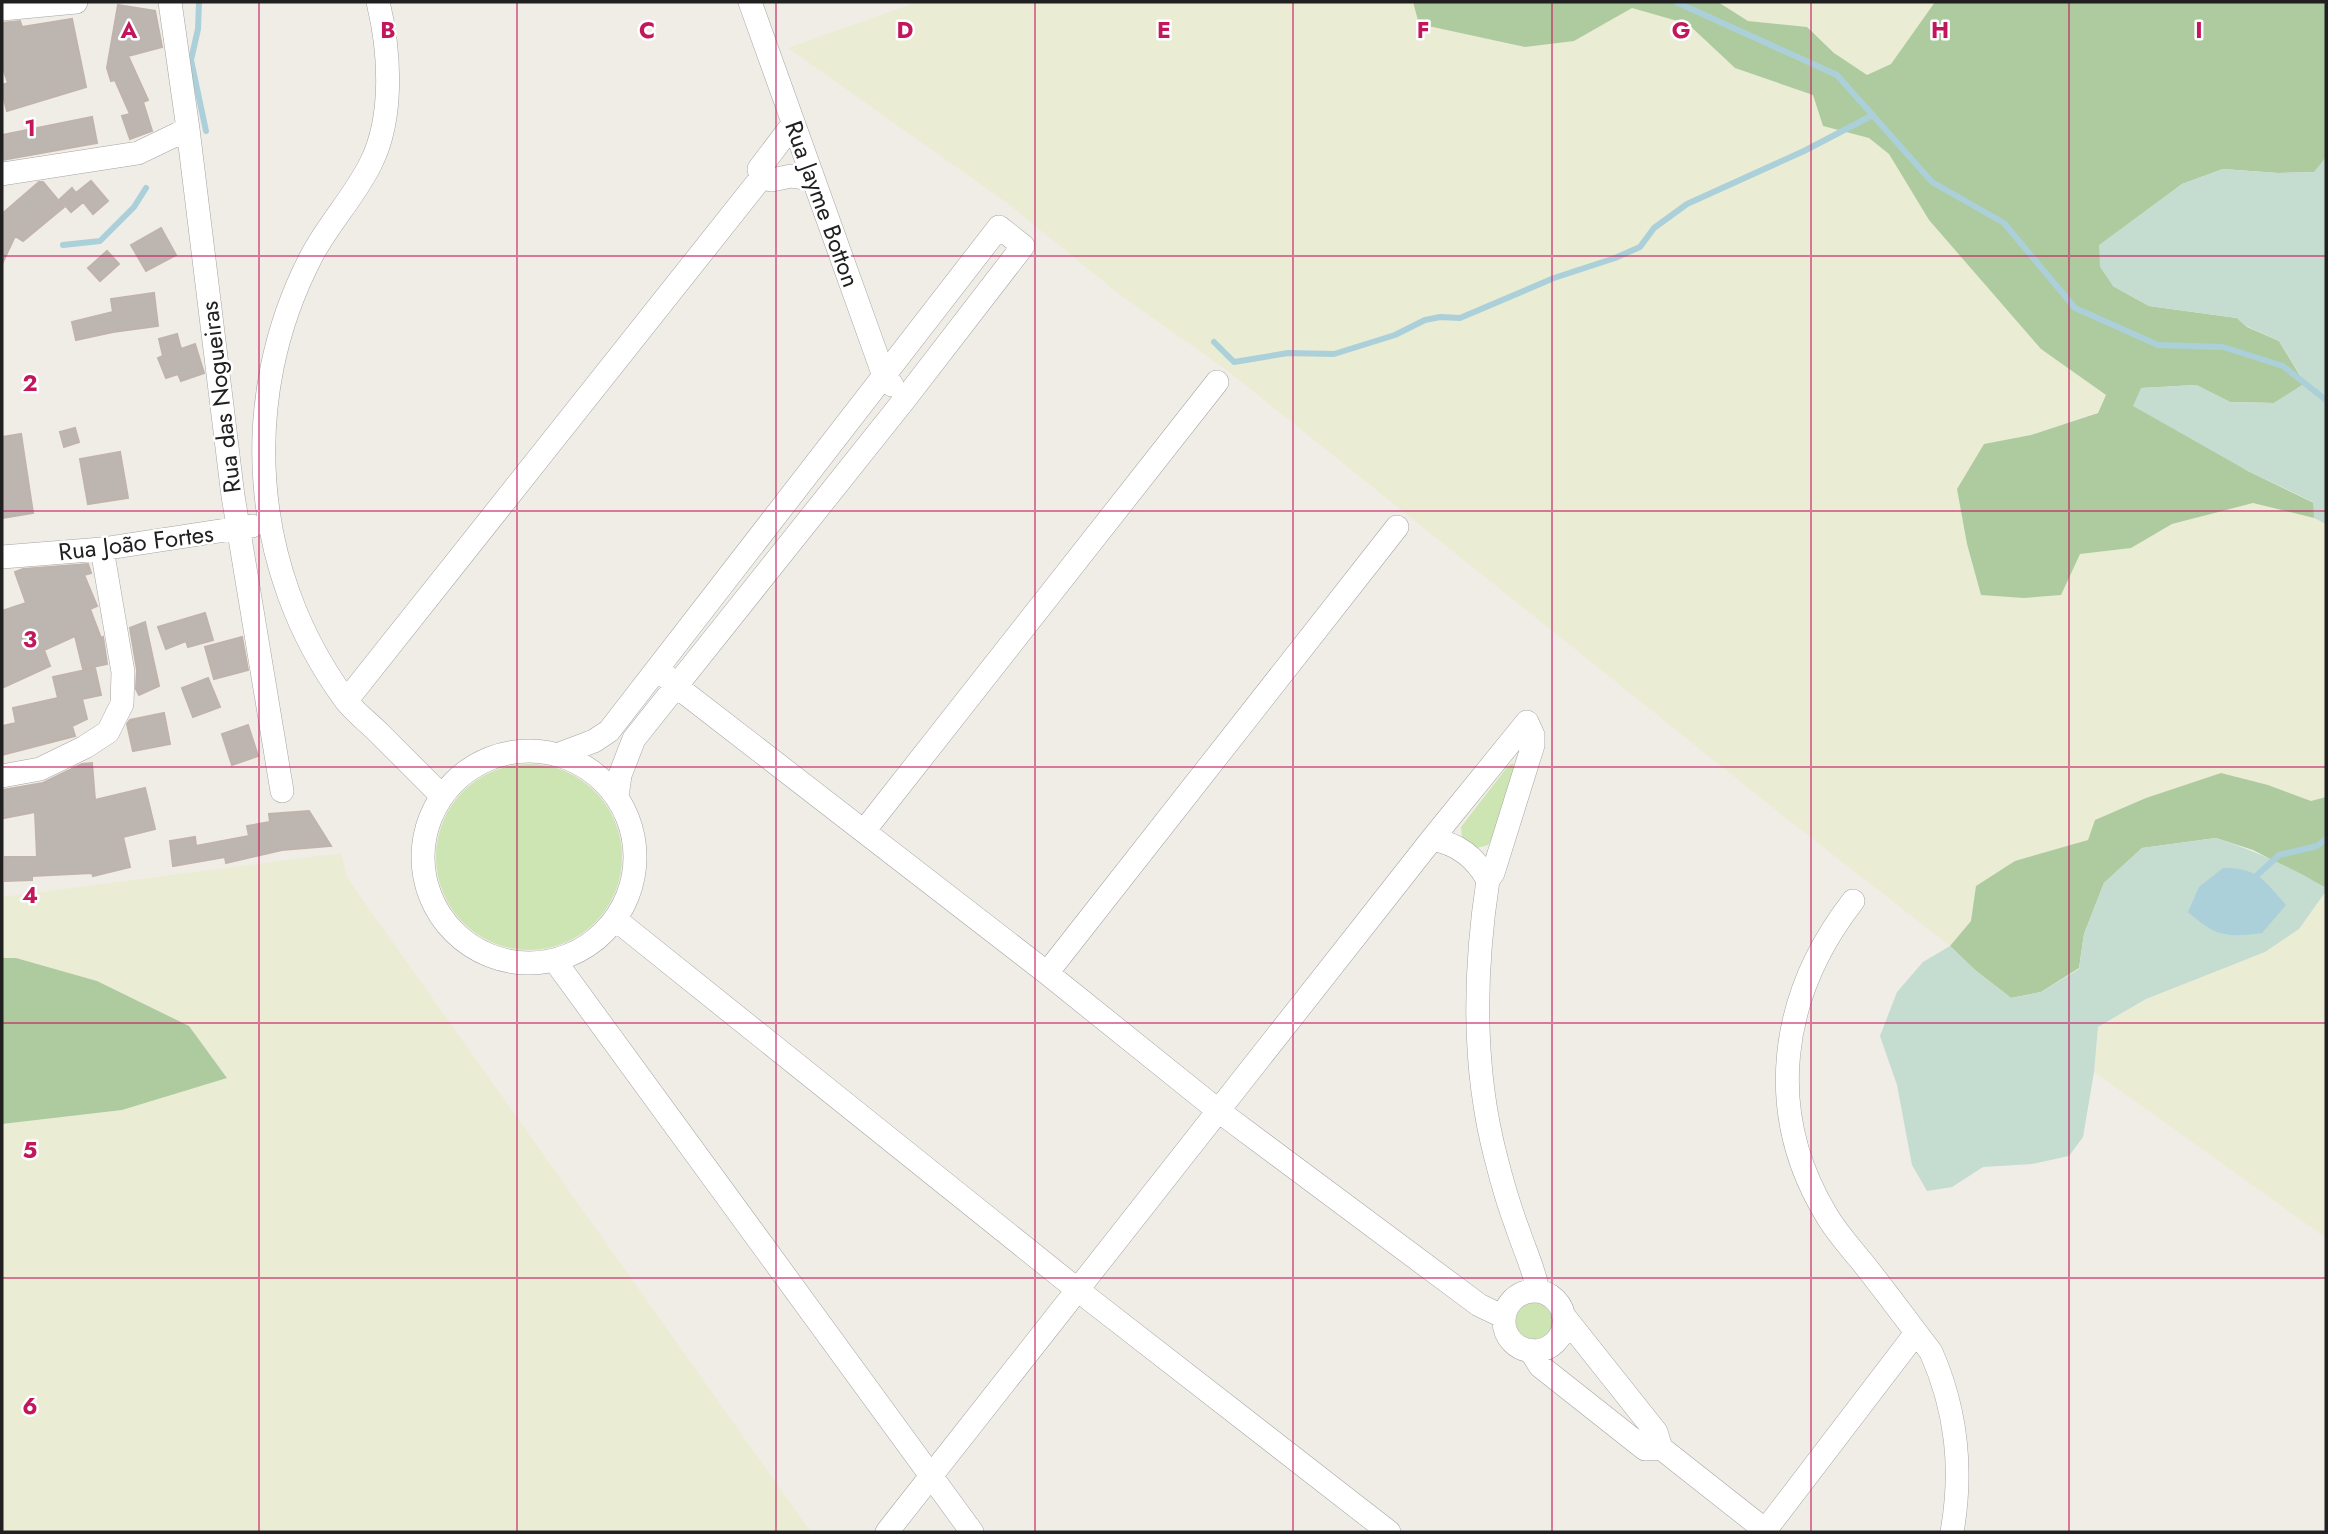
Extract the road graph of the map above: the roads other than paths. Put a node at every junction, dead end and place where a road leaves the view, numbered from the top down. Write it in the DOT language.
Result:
graph roads {
  1 [pos="76,2"];
  2 [pos="170,2"];
  3 [pos="378,2"];
  4 [pos="750,2"];
  5 [pos="2,9"];
  6 [pos="793,124"];
  7 [pos="188,129"];
  8 [pos="2,174"];
  9 [pos="761,178"];
  10 [pos="813,179"];
  11 [pos="884,376"];
  12 [pos="1217,382"];
  13 [pos="905,399"];
  14 [pos="268,522"];
  15 [pos="1397,527"];
  16 [pos="238,530"];
  17 [pos="102,549"];
  18 [pos="2,557"];
  19 [pos="659,668"];
  20 [pos="676,686"];
  21 [pos="346,701"];
  22 [pos="557,755"];
  23 [pos="2,776"];
  24 [pos="282,791"];
  25 [pos="442,796"];
  26 [pos="617,797"];
  27 [pos="864,831"];
  28 [pos="1432,839"];
  29 [pos="1488,880"];
  30 [pos="1853,901"];
  31 [pos="615,919"];
  32 [pos="555,961"];
  33 [pos="1047,973"];
  34 [pos="1220,1112"];
  35 [pos="1079,1291"];
  36 [pos="1538,1291"];
  37 [pos="1563,1315"];
  38 [pos="1504,1317"];
  39 [pos="1916,1333"];
  40 [pos="1530,1350"];
  41 [pos="1661,1448"];
  42 [pos="932,1477"];
  43 [pos="1765,1531"];
  44 [pos="887,1532"];
  45 [pos="972,1532"];
  46 [pos="1389,1532"];
  47 [pos="1952,1532"];
  1 -- 5 [label="street"];
  2 -- 7 [label="street, Rua das Nogueiras"];
  3 -- 14 [label="street"];
  4 -- 6 [label="street, Rua Jayme Botton"];
  6 -- 9 [label="street"];
  6 -- 10 [label="street, Rua Jayme Botton"];
  7 -- 8 [label="street"];
  7 -- 16 [label="street, Rua das Nogueiras"];
  9 -- 10 [label="street"];
  9 -- 21 [label="street"];
  10 -- 11 [label="street, Rua Jayme Botton"];
  11 -- 13 [label="street, Rua Jayme Botton"];
  11 -- 13 [label="street"];
  11 -- 19 [label="street"];
  12 -- 27 [label="street"];
  13 -- 20 [label="street"];
  14 -- 16 [label="street, Rua João Fortes"];
  14 -- 21 [label="street"];
  15 -- 33 [label="street"];
  16 -- 17 [label="street, Rua João Fortes"];
  16 -- 24 [label="street, Rua das Nogueiras"];
  17 -- 18 [label="street, Rua João Fortes"];
  17 -- 23 [label="street"];
  19 -- 20 [label="street"];
  19 -- 22 [label="street"];
  20 -- 26 [label="street"];
  20 -- 27 [label="street"];
  21 -- 25 [label="street"];
  22 -- 25 [label="street"];
  22 -- 26 [label="street"];
  25 -- 32 [label="street"];
  26 -- 31 [label="street"];
  27 -- 33 [label="street"];
  28 -- 29 [label="street"];
  28 -- 29 [label="street"];
  28 -- 34 [label="street"];
  29 -- 36 [label="street"];
  30 -- 39 [label="street"];
  31 -- 32 [label="street"];
  31 -- 35 [label="street"];
  32 -- 42 [label="street"];
  33 -- 34 [label="street"];
  34 -- 35 [label="street"];
  34 -- 38 [label="street"];
  35 -- 42 [label="street"];
  35 -- 46 [label="street"];
  36 -- 37 [label="street"];
  36 -- 38 [label="street"];
  37 -- 40 [label="street"];
  37 -- 41 [label="street"];
  38 -- 40 [label="street"];
  39 -- 43 [label="street"];
  39 -- 47 [label="street"];
  40 -- 41 [label="street"];
  41 -- 43 [label="street"];
  42 -- 44 [label="street"];
  42 -- 45 [label="street"];
}
